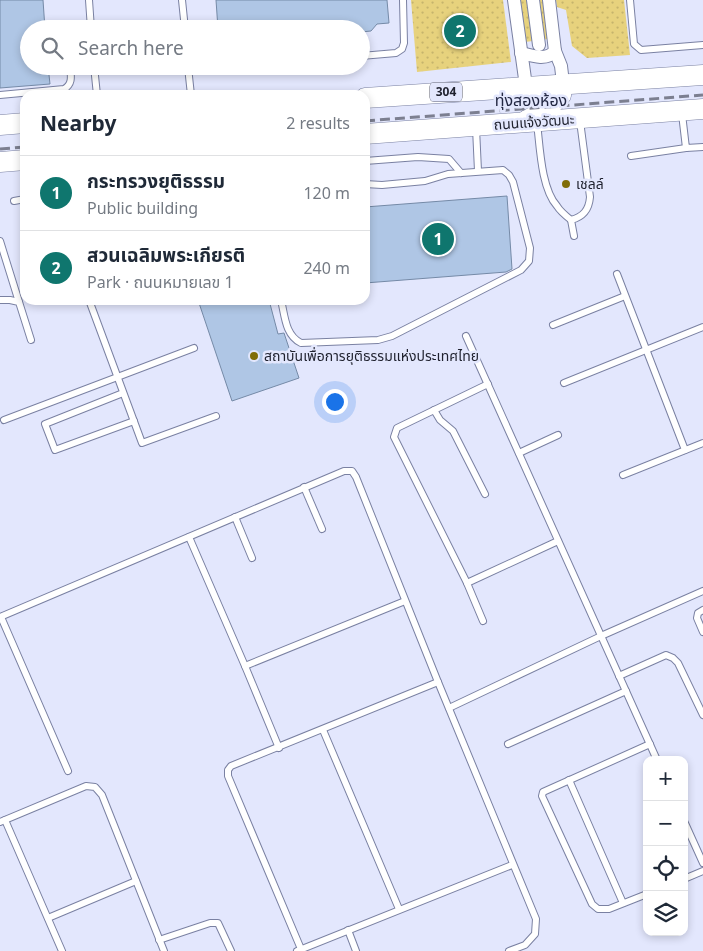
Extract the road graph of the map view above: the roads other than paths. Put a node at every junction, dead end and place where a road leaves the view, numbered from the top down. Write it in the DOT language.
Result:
graph roads {
  1 [pos="88,0"];
  2 [pos="182,0"];
  3 [pos="403,0"];
  4 [pos="514,0"];
  5 [pos="533,0"];
  6 [pos="549,0"];
  7 [pos="630,0"];
  8 [pos="90,20"];
  9 [pos="184,20"];
  10 [pos="539,45"];
  11 [pos="703,45"];
  12 [pos="555,51"];
  13 [pos="521,53"];
  14 [pos="370,55"];
  15 [pos="703,74"];
  16 [pos="71,75"];
  17 [pos="95,75"];
  18 [pos="189,75"];
  19 [pos="564,83"];
  20 [pos="526,86"];
  21 [pos="53,90"];
  22 [pos="96,90"];
  23 [pos="190,90"];
  24 [pos="20,93"];
  25 [pos="0,95"];
  26 [pos="370,98"];
  27 [pos="703,109"];
  28 [pos="681,111"];
  29 [pos="580,119"];
  30 [pos="528,122"];
  31 [pos="20,123"];
  32 [pos="0,125"];
  33 [pos="476,126"];
  34 [pos="370,134"];
  35 [pos="703,147"];
  36 [pos="686,148"];
  37 [pos="631,156"];
  38 [pos="20,160"];
  39 [pos="370,161"];
  40 [pos="0,162"];
  41 [pos="478,171"];
  42 [pos="461,173"];
  43 [pos="370,184"];
  44 [pos="20,200"];
  45 [pos="14,202"];
  46 [pos="571,220"];
  47 [pos="574,236"];
  48 [pos="0,241"];
  49 [pos="617,274"];
  50 [pos="625,296"];
  51 [pos="0,299"];
  52 [pos="19,302"];
  53 [pos="91,305"];
  54 [pos="282,305"];
  55 [pos="552,325"];
  56 [pos="703,327"];
  57 [pos="466,336"];
  58 [pos="31,340"];
  59 [pos="194,348"];
  60 [pos="646,350"];
  61 [pos="117,377"];
  62 [pos="564,383"];
  63 [pos="488,384"];
  64 [pos="123,393"];
  65 [pos="434,410"];
  66 [pos="216,416"];
  67 [pos="4,420"];
  68 [pos="134,421"];
  69 [pos="558,435"];
  70 [pos="703,443"];
  71 [pos="685,450"];
  72 [pos="519,453"];
  73 [pos="623,475"];
  74 [pos="304,487"];
  75 [pos="485,494"];
  76 [pos="235,517"];
  77 [pos="322,529"];
  78 [pos="189,537"];
  79 [pos="558,541"];
  80 [pos="252,558"];
  81 [pos="467,583"];
  82 [pos="703,591"];
  83 [pos="405,601"];
  84 [pos="703,610"];
  85 [pos="0,617"];
  86 [pos="482,621"];
  87 [pos="703,632"];
  88 [pos="601,636"];
  89 [pos="246,666"];
  90 [pos="619,676"];
  91 [pos="438,682"];
  92 [pos="626,691"];
  93 [pos="450,708"];
  94 [pos="703,715"];
  95 [pos="323,730"];
  96 [pos="508,744"];
  97 [pos="650,744"];
  98 [pos="279,748"];
  99 [pos="655,756"];
  100 [pos="68,771"];
  101 [pos="569,780"];
  102 [pos="2,821"];
  103 [pos="688,830"];
  104 [pos="703,863"];
  105 [pos="512,865"];
  106 [pos="703,871"];
  107 [pos="688,877"];
  108 [pos="136,881"];
  109 [pos="643,896"];
  110 [pos="624,903"];
  111 [pos="399,909"];
  112 [pos="48,918"];
  113 [pos="348,930"];
  114 [pos="159,940"];
  115 [pos="299,950"];
  116 [pos="62,951"];
  117 [pos="164,951"];
  118 [pos="231,951"];
  119 [pos="356,951"];
  120 [pos="509,951"];
  1 -- 8 [label="lane"];
  2 -- 9 [label="lane"];
  3 -- 14 [label="lane"];
  4 -- 13 [label="street"];
  5 -- 10 [label="street"];
  6 -- 12 [label="street"];
  7 -- 11 [label="lane"];
  12 -- 13 [label="street"];
  12 -- 19 [label="street"];
  13 -- 20 [label="street"];
  15 -- 19 [label="main road, 304"];
  16 -- 21 [label="lane"];
  17 -- 22 [label="lane"];
  18 -- 23 [label="lane"];
  19 -- 20 [label="main road, 304"];
  19 -- 30 [label="main road"];
  20 -- 26 [label="main road, 304"];
  24 -- 25 [label="lane"];
  27 -- 28 [label="main road, ถนนแจ้งวัฒนะ"];
  28 -- 29 [label="main road, ถนนแจ้งวัฒนะ"];
  28 -- 36 [label="lane"];
  29 -- 30 [label="main road, ถนนแจ้งวัฒนะ"];
  29 -- 46 [label="lane"];
  30 -- 33 [label="main road, ถนนแจ้งวัฒนะ"];
  30 -- 46 [label="lane"];
  31 -- 32 [label="main road"];
  33 -- 34 [label="main road, ถนนแจ้งวัฒนะ"];
  33 -- 41 [label="lane"];
  35 -- 36 [label="lane"];
  36 -- 37 [label="lane"];
  38 -- 40 [label="main road"];
  39 -- 42 [label="lane"];
  41 -- 42 [label="lane"];
  41 -- 54 [label="lane"];
  42 -- 43 [label="lane"];
  44 -- 45 [label="lane"];
  46 -- 47 [label="lane"];
  48 -- 52 [label="lane"];
  49 -- 50 [label="lane"];
  50 -- 55 [label="lane"];
  50 -- 60 [label="lane"];
  51 -- 52 [label="lane"];
  52 -- 58 [label="lane"];
  53 -- 61 [label="lane"];
  56 -- 60 [label="lane"];
  57 -- 63 [label="lane"];
  59 -- 61 [label="lane"];
  60 -- 62 [label="lane"];
  60 -- 71 [label="lane"];
  61 -- 64 [label="lane"];
  61 -- 67 [label="lane"];
  63 -- 65 [label="lane"];
  63 -- 72 [label="lane"];
  64 -- 68 [label="lane"];
  64 -- 68 [label="lane"];
  65 -- 75 [label="lane"];
  65 -- 81 [label="lane"];
  66 -- 68 [label="lane"];
  69 -- 72 [label="lane"];
  70 -- 71 [label="lane"];
  71 -- 73 [label="lane"];
  72 -- 79 [label="lane"];
  74 -- 76 [label="lane"];
  74 -- 77 [label="lane"];
  74 -- 83 [label="lane"];
  76 -- 78 [label="lane"];
  76 -- 80 [label="lane"];
  78 -- 85 [label="lane"];
  78 -- 89 [label="lane"];
  79 -- 81 [label="lane"];
  79 -- 88 [label="lane"];
  81 -- 86 [label="lane"];
  82 -- 88 [label="lane"];
  83 -- 89 [label="lane"];
  83 -- 91 [label="lane"];
  84 -- 87 [label="lane"];
  85 -- 100 [label="lane"];
  88 -- 90 [label="lane"];
  88 -- 93 [label="lane"];
  89 -- 98 [label="lane"];
  90 -- 92 [label="lane"];
  90 -- 94 [label="lane"];
  91 -- 93 [label="lane"];
  91 -- 95 [label="lane"];
  92 -- 96 [label="lane"];
  92 -- 97 [label="lane"];
  93 -- 105 [label="lane"];
  95 -- 98 [label="lane"];
  95 -- 111 [label="lane"];
  97 -- 99 [label="lane"];
  97 -- 101 [label="lane"];
  98 -- 115 [label="lane"];
  101 -- 110 [label="lane"];
  101 -- 110 [label="lane"];
  102 -- 108 [label="lane"];
  102 -- 112 [label="lane"];
  103 -- 104 [label="lane"];
  105 -- 111 [label="lane"];
  105 -- 120 [label="lane"];
  106 -- 107 [label="lane"];
  108 -- 112 [label="lane"];
  108 -- 114 [label="lane"];
  109 -- 110 [label="lane"];
  111 -- 113 [label="lane"];
  112 -- 116 [label="lane"];
  113 -- 115 [label="lane"];
  113 -- 119 [label="lane"];
  114 -- 117 [label="lane"];
  114 -- 118 [label="lane"];
}
